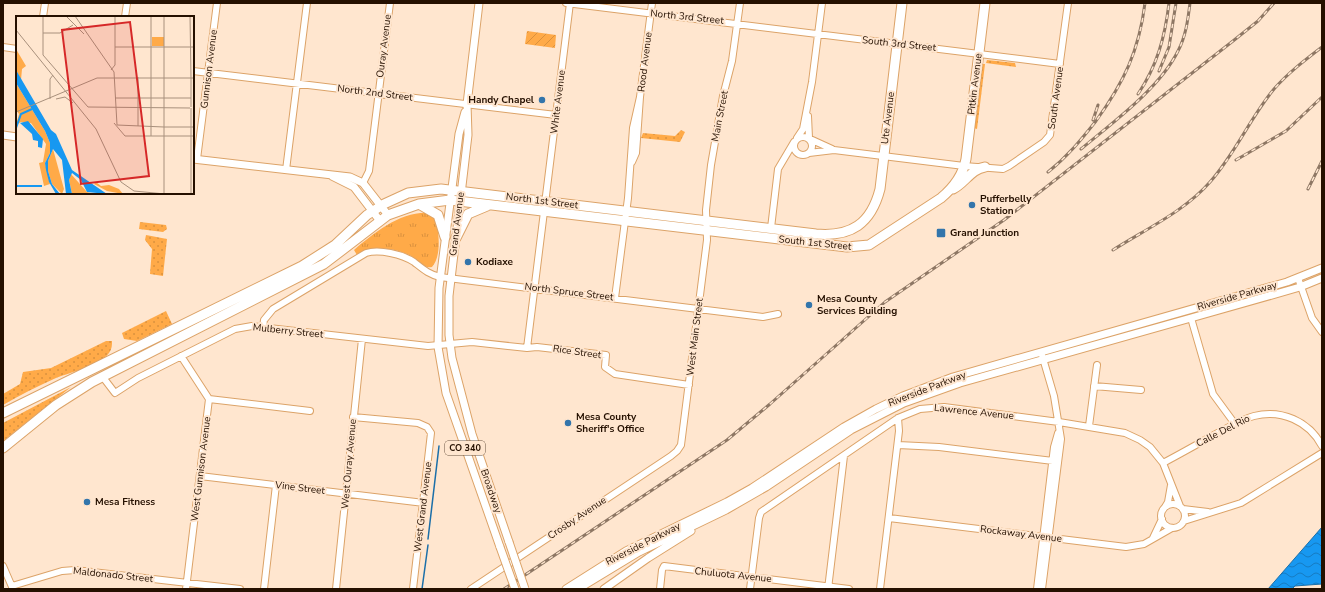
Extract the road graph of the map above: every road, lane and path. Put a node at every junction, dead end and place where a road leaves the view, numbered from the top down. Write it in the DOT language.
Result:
graph roads {
  1 [pos="45,3"];
  2 [pos="127,3"];
  3 [pos="217,3"];
  4 [pos="307,3"];
  5 [pos="390,3"];
  6 [pos="479,3"];
  7 [pos="566,3"];
  8 [pos="570,3"];
  9 [pos="652,3"];
  10 [pos="740,3"];
  11 [pos="822,3"];
  12 [pos="902,3"];
  13 [pos="985,3"];
  14 [pos="1068,3"];
  15 [pos="651,14"];
  16 [pos="43,16"];
  17 [pos="125,16"];
  18 [pos="737,23"];
  19 [pos="818,34"];
  20 [pos="897,44"];
  21 [pos="3,47"];
  22 [pos="16,49"];
  23 [pos="979,54"];
  24 [pos="1060,64"];
  25 [pos="194,71"];
  26 [pos="208,72"];
  27 [pos="297,83"];
  28 [pos="378,93"];
  29 [pos="467,104"];
  30 [pos="807,107"];
  31 [pos="556,115"];
  32 [pos="3,136"];
  33 [pos="16,137"];
  34 [pos="809,139"];
  35 [pos="796,140"];
  36 [pos="834,150"];
  37 [pos="809,153"];
  38 [pos="800,155"];
  39 [pos="884,156"];
  40 [pos="786,157"];
  41 [pos="195,159"];
  42 [pos="964,166"];
  43 [pos="985,167"];
  44 [pos="286,170"];
  45 [pos="332,176"];
  46 [pos="363,183"];
  47 [pos="451,190"];
  48 [pos="461,191"];
  49 [pos="948,192"];
  50 [pos="450,200"];
  51 [pos="460,201"];
  52 [pos="545,201"];
  53 [pos="419,204"];
  54 [pos="492,205"];
  55 [pos="377,208"];
  56 [pos="626,210"];
  57 [pos="544,211"];
  58 [pos="384,218"];
  59 [pos="707,220"];
  60 [pos="625,221"];
  61 [pos="858,226"];
  62 [pos="771,228"];
  63 [pos="707,230"];
  64 [pos="445,237"];
  65 [pos="456,238"];
  66 [pos="1322,268"];
  67 [pos="440,277"];
  68 [pos="451,278"];
  69 [pos="1298,278"];
  70 [pos="1322,278"];
  71 [pos="1300,287"];
  72 [pos="534,288"];
  73 [pos="615,298"];
  74 [pos="699,309"];
  75 [pos="778,314"];
  76 [pos="1191,318"];
  77 [pos="263,327"];
  78 [pos="1322,332"];
  79 [pos="362,339"];
  80 [pos="450,345"];
  81 [pos="438,347"];
  82 [pos="527,348"];
  83 [pos="1041,351"];
  84 [pos="181,356"];
  85 [pos="1044,360"];
  86 [pos="1097,365"];
  87 [pos="102,376"];
  88 [pos="689,385"];
  89 [pos="1094,386"];
  90 [pos="1141,390"];
  91 [pos="209,399"];
  92 [pos="310,411"];
  93 [pos="3,413"];
  94 [pos="353,417"];
  95 [pos="898,418"];
  96 [pos="1059,422"];
  97 [pos="1235,424"];
  98 [pos="1089,426"];
  99 [pos="1059,429"];
  100 [pos="898,444"];
  101 [pos="681,445"];
  102 [pos="1322,446"];
  103 [pos="3,448"];
  104 [pos="1322,453"];
  105 [pos="844,456"];
  106 [pos="1052,461"];
  107 [pos="1163,463"];
  108 [pos="200,476"];
  109 [pos="1171,484"];
  110 [pos="276,485"];
  111 [pos="347,494"];
  112 [pos="424,503"];
  113 [pos="1165,508"];
  114 [pos="1181,508"];
  115 [pos="726,510"];
  116 [pos="1210,512"];
  117 [pos="889,518"];
  118 [pos="1162,520"];
  119 [pos="1184,521"];
  120 [pos="1172,528"];
  121 [pos="1046,538"];
  122 [pos="1152,540"];
  123 [pos="3,566"];
  124 [pos="752,577"];
  125 [pos="186,586"];
  126 [pos="12,588"];
  127 [pos="828,588"];
  128 [pos="240,589"];
  129 [pos="264,589"];
  130 [pos="336,589"];
  131 [pos="413,589"];
  132 [pos="471,589"];
  133 [pos="515,589"];
  134 [pos="525,589"];
  135 [pos="566,589"];
  136 [pos="578,589"];
  137 [pos="604,589"];
  138 [pos="660,589"];
  139 [pos="750,589"];
  140 [pos="849,589"];
  141 [pos="880,589"];
  142 [pos="1037,589"];
  143 [pos="1042,589"];
  1 -- 16 [label="street"];
  2 -- 17 [label="street"];
  3 -- 26 [label="street, Gunnison Avenue"];
  4 -- 27 [label="street"];
  5 -- 28 [label="street, Ouray Avenue"];
  6 -- 29 [label="main road, Grand Avenue"];
  7 -- 8 [label="street, North 3rd Street"];
  8 -- 15 [label="street, North 3rd Street"];
  8 -- 31 [label="street, White Avenue"];
  9 -- 15 [label="street, Rood Avenue"];
  10 -- 18 [label="street, Main Street"];
  11 -- 19 [label="street"];
  12 -- 20 [label="highway, Ute Avenue"];
  13 -- 23 [label="highway, Pitkin Avenue"];
  14 -- 24 [label="street, South Avenue"];
  15 -- 18 [label="street, North 3rd Street"];
  15 -- 56 [label="street, Rood Avenue"];
  18 -- 19 [label="street, South 3rd Street"];
  18 -- 59 [label="street, Main Street"];
  19 -- 20 [label="street, South 3rd Street"];
  19 -- 30 [label="street"];
  20 -- 23 [label="street, South 3rd Street"];
  20 -- 39 [label="highway, Ute Avenue"];
  21 -- 22 [label="street"];
  23 -- 24 [label="street, South 3rd Street"];
  23 -- 42 [label="highway, Pitkin Avenue"];
  24 -- 43 [label="street, South Avenue"];
  25 -- 26 [label="street, North 2nd Street"];
  26 -- 27 [label="street, North 2nd Street"];
  26 -- 41 [label="street, Gunnison Avenue"];
  27 -- 28 [label="street, North 2nd Street"];
  27 -- 44 [label="street"];
  28 -- 29 [label="street, North 2nd Street"];
  28 -- 46 [label="street, Ouray Avenue"];
  29 -- 31 [label="street, North 2nd Street"];
  29 -- 47 [label="main road, Grand Avenue"];
  29 -- 48 [label="main road, Grand Avenue"];
  30 -- 34 [label="street"];
  30 -- 35 [label="street"];
  31 -- 52 [label="street, White Avenue"];
  32 -- 33 [label="main road"];
  34 -- 35 [label="street"];
  34 -- 36 [label="street"];
  34 -- 37 [label="street"];
  35 -- 38 [label="street"];
  35 -- 40 [label="street"];
  36 -- 37 [label="street"];
  36 -- 39 [label="street"];
  37 -- 38 [label="street"];
  38 -- 40 [label="street"];
  39 -- 42 [label="street"];
  39 -- 61 [label="highway, Ute Avenue"];
  40 -- 62 [label="street"];
  41 -- 44 [label="main road"];
  42 -- 43 [label="street"];
  42 -- 49 [label="highway, South 1st Street"];
  43 -- 49 [label="highway"];
  44 -- 45 [label="main road"];
  45 -- 46 [label="main road"];
  45 -- 55 [label="main road"];
  46 -- 55 [label="main road"];
  47 -- 48 [label="highway, North 1st Street"];
  47 -- 50 [label="main road, CO 340"];
  47 -- 55 [label="highway, North 1st Street"];
  48 -- 51 [label="main road, Grand Avenue / CO 340"];
  48 -- 52 [label="highway, North 1st Street"];
  49 -- 63 [label="highway, South 1st Street"];
  50 -- 51 [label="highway, North 1st Street"];
  50 -- 53 [label="highway, North 1st Street"];
  50 -- 64 [label="main road, CO 340"];
  51 -- 54 [label="highway, North 1st Street"];
  51 -- 65 [label="main road, Grand Avenue / CO 340"];
  52 -- 56 [label="highway, North 1st Street"];
  52 -- 57 [label="street, White Avenue"];
  53 -- 58 [label="highway, North 1st Street"];
  53 -- 64 [label="highway"];
  54 -- 57 [label="highway, North 1st Street"];
  54 -- 65 [label="highway"];
  55 -- 58 [label="main road"];
  55 -- 93 [label="highway, North 1st Street"];
  56 -- 59 [label="highway, North 1st Street"];
  56 -- 60 [label="street, Rood Avenue"];
  57 -- 60 [label="highway, North 1st Street"];
  57 -- 72 [label="street, White Avenue"];
  58 -- 87 [label="highway, North 1st Street"];
  59 -- 62 [label="highway, South 1st Street"];
  59 -- 63 [label="street, Main Street"];
  60 -- 63 [label="highway, North 1st Street"];
  60 -- 73 [label="street, Rood Avenue"];
  61 -- 62 [label="highway, South 1st Street"];
  63 -- 74 [label="street, West Main Street"];
  64 -- 67 [label="main road, CO 340"];
  65 -- 68 [label="main road, Grand Avenue / CO 340"];
  66 -- 69 [label="main road, Riverside Parkway"];
  67 -- 68 [label="street, North Spruce Street"];
  67 -- 77 [label="street, North Spruce Street"];
  67 -- 81 [label="main road, CO 340"];
  68 -- 72 [label="street, North Spruce Street"];
  68 -- 80 [label="main road, Grand Avenue / CO 340"];
  69 -- 71 [label="street"];
  69 -- 83 [label="main road, Riverside Parkway"];
  70 -- 71 [label="main road, Riverside Parkway"];
  71 -- 76 [label="main road, Riverside Parkway"];
  71 -- 78 [label="street"];
  72 -- 73 [label="street, North Spruce Street"];
  72 -- 82 [label="street, White Avenue"];
  73 -- 74 [label="street, North Spruce Street"];
  74 -- 75 [label="street, North Spruce Street"];
  74 -- 88 [label="street, West Main Street"];
  76 -- 85 [label="main road, Riverside Parkway"];
  76 -- 97 [label="street"];
  77 -- 79 [label="street, Mulberry Street"];
  77 -- 84 [label="street, Mulberry Street"];
  79 -- 81 [label="street, Mulberry Street"];
  79 -- 94 [label="street, West Ouray Avenue"];
  80 -- 81 [label="street, Mulberry Street"];
  80 -- 82 [label="street, Rice Street"];
  80 -- 134 [label="main road, Broadway / CO 340, bridge"];
  81 -- 133 [label="main road, Broadway / CO 340, bridge"];
  82 -- 88 [label="street, Rice Street"];
  83 -- 85 [label="street"];
  83 -- 135 [label="main road, Riverside Parkway"];
  84 -- 87 [label="street, Mulberry Street"];
  84 -- 91 [label="street"];
  85 -- 96 [label="street"];
  85 -- 115 [label="main road, Riverside Parkway"];
  86 -- 89 [label="street"];
  87 -- 103 [label="highway, North 1st Street"];
  88 -- 101 [label="street, West Main Street"];
  89 -- 90 [label="street"];
  89 -- 98 [label="street"];
  91 -- 92 [label="street"];
  91 -- 108 [label="street, West Gunnison Avenue"];
  94 -- 111 [label="street, West Ouray Avenue"];
  94 -- 112 [label="street, West Grand Avenue"];
  95 -- 96 [label="street, Lawrence Avenue"];
  95 -- 100 [label="street"];
  95 -- 105 [label="street, Lawrence Avenue"];
  96 -- 98 [label="street, Lawrence Avenue"];
  96 -- 99 [label="street"];
  97 -- 102 [label="street, Calle Del Rio"];
  97 -- 107 [label="street, Calle Del Rio"];
  98 -- 107 [label="street, Lawrence Avenue"];
  99 -- 106 [label="street"];
  99 -- 121 [label="street"];
  100 -- 106 [label="street"];
  100 -- 117 [label="street"];
  101 -- 132 [label="street, Crosby Avenue"];
  104 -- 116 [label="street"];
  105 -- 124 [label="street, Lawrence Avenue"];
  105 -- 127 [label="street"];
  106 -- 121 [label="street"];
  107 -- 109 [label="street, Lawrence Avenue"];
  108 -- 110 [label="street, Vine Street"];
  108 -- 125 [label="street, West Gunnison Avenue"];
  109 -- 113 [label="street"];
  109 -- 114 [label="street, Lawrence Avenue"];
  110 -- 111 [label="street, Vine Street"];
  110 -- 129 [label="street"];
  111 -- 112 [label="street, Vine Street"];
  111 -- 130 [label="street, West Ouray Avenue"];
  112 -- 131 [label="street, West Grand Avenue"];
  113 -- 114 [label="street"];
  113 -- 118 [label="street"];
  114 -- 116 [label="street"];
  114 -- 119 [label="street"];
  115 -- 136 [label="main road, Riverside Parkway"];
  115 -- 137 [label="main road"];
  116 -- 119 [label="street"];
  117 -- 121 [label="street, Rockaway Avenue"];
  117 -- 141 [label="street"];
  118 -- 120 [label="street"];
  118 -- 122 [label="street"];
  119 -- 120 [label="street"];
  120 -- 122 [label="street, Rockaway Avenue"];
  121 -- 122 [label="street, Rockaway Avenue"];
  121 -- 142 [label="street"];
  121 -- 143 [label="street"];
  123 -- 126 [label="street"];
  124 -- 127 [label="street, Chuluota Avenue"];
  124 -- 138 [label="street, Chuluota Avenue"];
  124 -- 139 [label="street"];
  125 -- 126 [label="street, Maldonado Street"];
  125 -- 128 [label="street, Maldonado Street"];
  127 -- 140 [label="street, Chuluota Avenue"];
}
